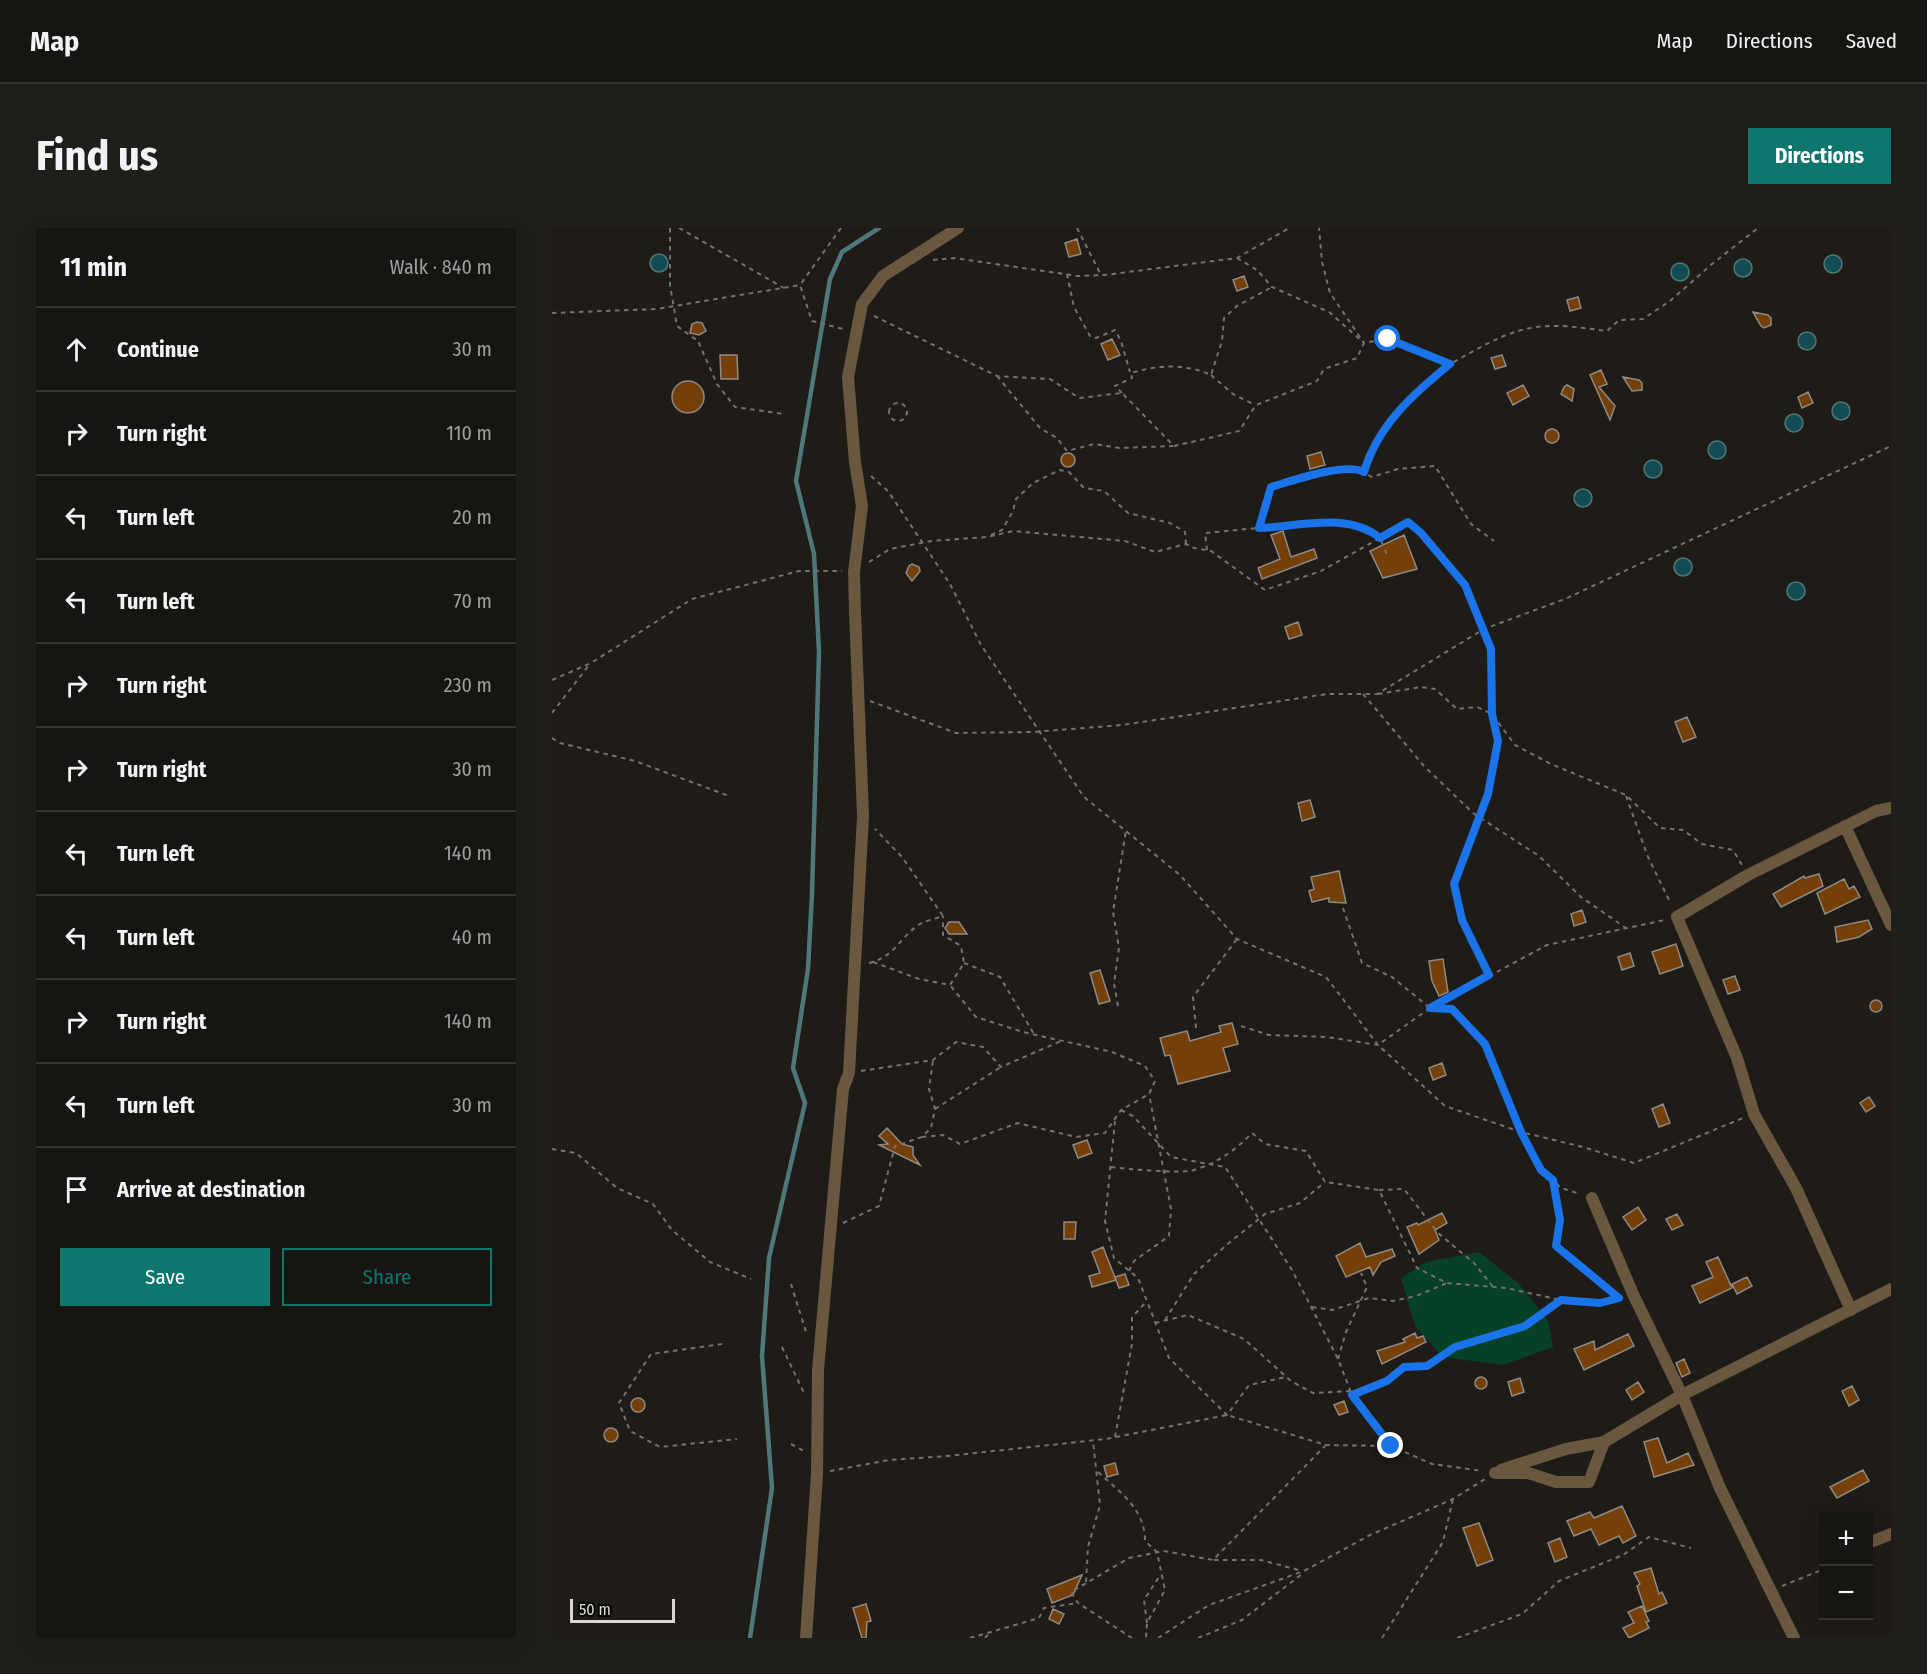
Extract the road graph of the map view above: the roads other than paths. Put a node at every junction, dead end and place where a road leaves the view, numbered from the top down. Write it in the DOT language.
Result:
graph roads {
  1 [pos="958,228"];
  2 [pos="1891,808"];
  3 [pos="1845,826"];
  4 [pos="1891,926"];
  5 [pos="1592,1198"];
  6 [pos="1891,1289"];
  7 [pos="1851,1310"];
  8 [pos="1682,1395"];
  9 [pos="1604,1442"];
  10 [pos="1891,1534"];
  11 [pos="1873,1541"];
  12 [pos="807,1638"];
  13 [pos="1794,1638"];
  1 -- 12 [label="street"];
  2 -- 3 [label="street"];
  3 -- 4 [label="street"];
  3 -- 7 [label="street"];
  5 -- 8 [label="street"];
  6 -- 7 [label="street"];
  7 -- 8 [label="street"];
  8 -- 9 [label="street"];
  8 -- 13 [label="street"];
  9 -- 9 [label="street"];
  10 -- 11 [label="street"];
}
